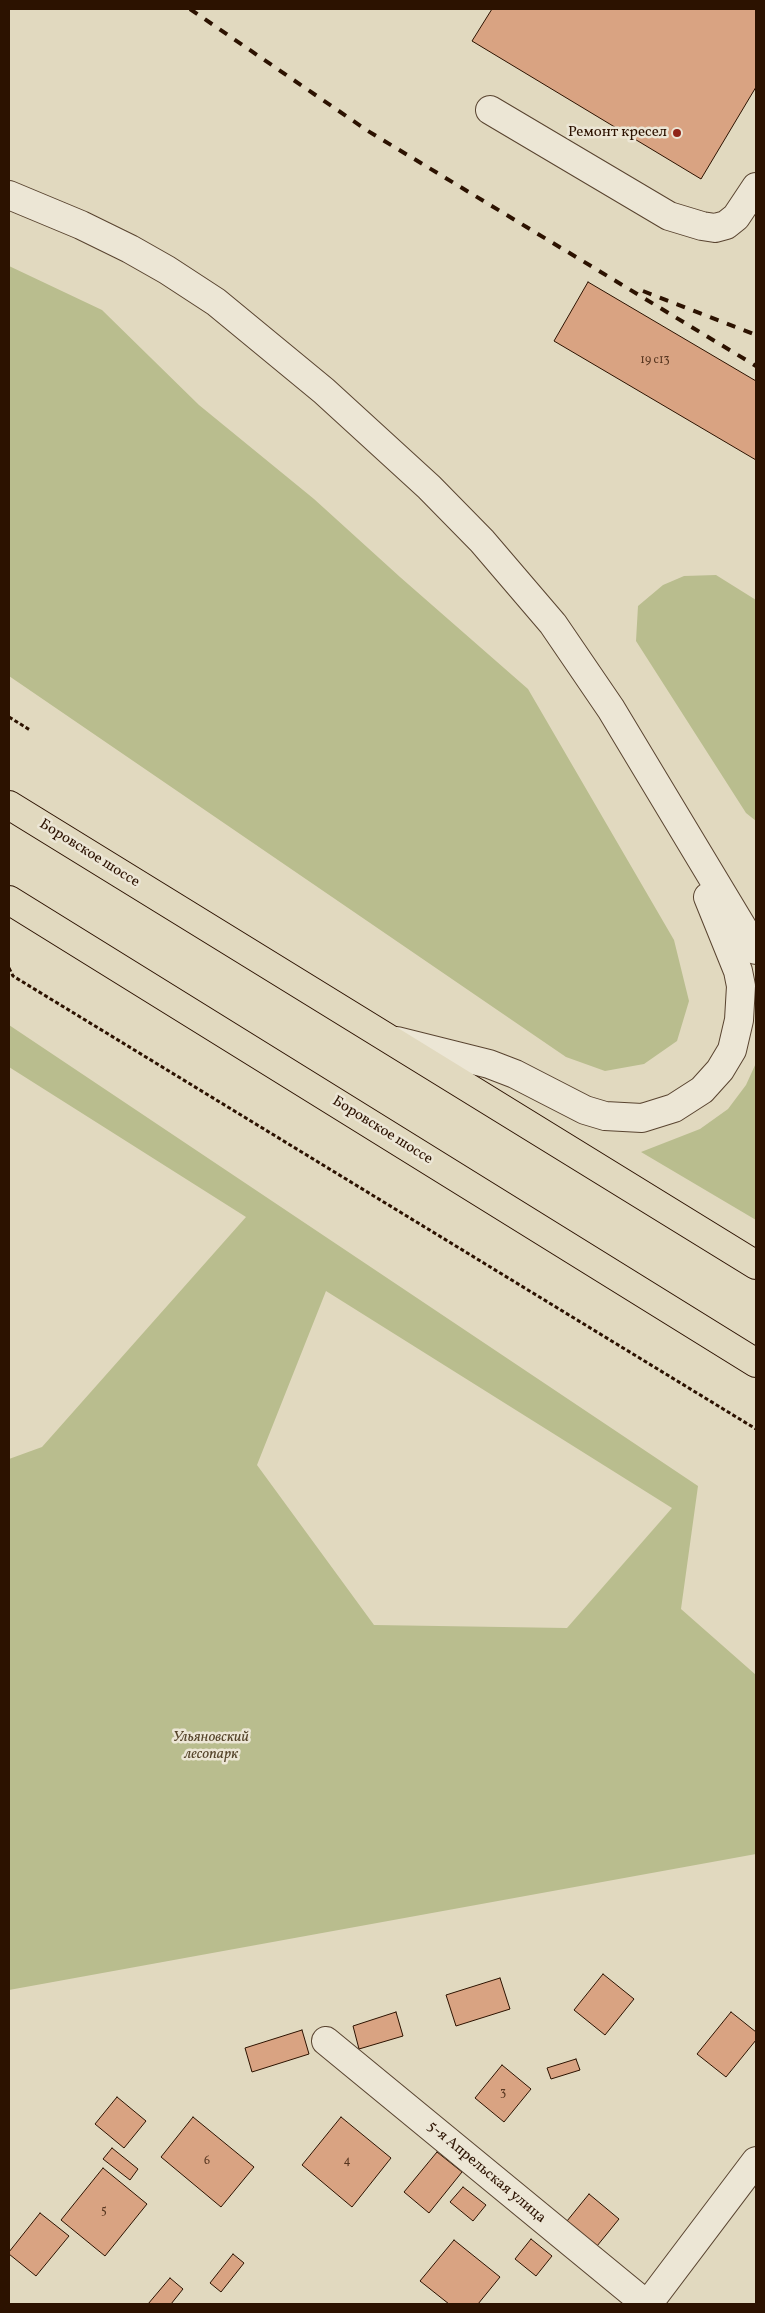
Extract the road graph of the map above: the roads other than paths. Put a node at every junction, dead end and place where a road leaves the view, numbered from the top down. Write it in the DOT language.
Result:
graph roads {
  1 [pos="490,110"];
  2 [pos="756,187"];
  3 [pos="9,195"];
  4 [pos="9,805"];
  5 [pos="679,823"];
  6 [pos="9,900"];
  7 [pos="756,950"];
  8 [pos="388,1038"];
  9 [pos="756,1265"];
  10 [pos="756,1363"];
  11 [pos="326,2041"];
  12 [pos="756,2161"];
  13 [pos="647,2304"];
  1 -- 2 [label="street"];
  3 -- 5 [label="street"];
  4 -- 8 [label="main road, Боровское шоссе"];
  5 -- 7 [label="street"];
  5 -- 8 [label="street"];
  6 -- 10 [label="main road, Боровское шоссе"];
  8 -- 9 [label="main road, Боровское шоссе"];
  11 -- 13 [label="street, 5-я Апрельская улица"];
  12 -- 13 [label="street"];
}
